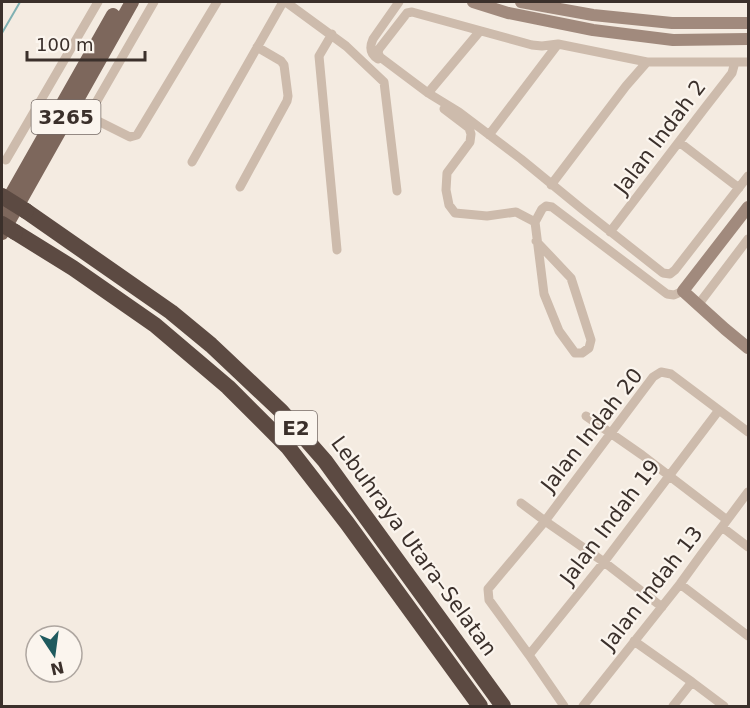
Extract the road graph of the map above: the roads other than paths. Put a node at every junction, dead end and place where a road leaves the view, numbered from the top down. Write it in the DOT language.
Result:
graph roads {
  1 [pos="98,2"];
  2 [pos="121,2"];
  3 [pos="132,2"];
  4 [pos="154,2"];
  5 [pos="217,2"];
  6 [pos="284,2"];
  7 [pos="399,2"];
  8 [pos="473,2"];
  9 [pos="521,2"];
  10 [pos="748,23"];
  11 [pos="480,31"];
  12 [pos="332,34"];
  13 [pos="748,39"];
  14 [pos="558,44"];
  15 [pos="257,47"];
  16 [pos="647,62"];
  17 [pos="735,62"];
  18 [pos="748,62"];
  19 [pos="61,65"];
  20 [pos="79,75"];
  21 [pos="428,93"];
  22 [pos="489,135"];
  23 [pos="679,142"];
  24 [pos="6,160"];
  25 [pos="192,162"];
  26 [pos="748,176"];
  27 [pos="551,185"];
  28 [pos="240,187"];
  29 [pos="739,188"];
  30 [pos="398,191"];
  31 [pos="2,196"];
  32 [pos="748,207"];
  33 [pos="2,211"];
  34 [pos="535,222"];
  35 [pos="6,230"];
  36 [pos="610,232"];
  37 [pos="748,239"];
  38 [pos="536,241"];
  39 [pos="337,250"];
  40 [pos="683,291"];
  41 [pos="698,304"];
  42 [pos="748,348"];
  43 [pos="718,410"];
  44 [pos="586,416"];
  45 [pos="748,432"];
  46 [pos="611,433"];
  47 [pos="669,475"];
  48 [pos="748,492"];
  49 [pos="521,503"];
  50 [pos="545,521"];
  51 [pos="724,523"];
  52 [pos="748,547"];
  53 [pos="604,562"];
  54 [pos="680,584"];
  55 [pos="662,607"];
  56 [pos="748,636"];
  57 [pos="634,641"];
  58 [pos="529,655"];
  59 [pos="692,682"];
  60 [pos="480,706"];
  61 [pos="503,706"];
  62 [pos="564,706"];
  63 [pos="583,706"];
  64 [pos="673,706"];
  65 [pos="724,706"];
  1 -- 19 [label="street"];
  2 -- 20 [label="main road, 3265"];
  3 -- 35 [label="main road, 3265"];
  4 -- 5 [label="street"];
  6 -- 12 [label="street"];
  6 -- 15 [label="street"];
  7 -- 34 [label="street"];
  8 -- 13 [label="main road"];
  9 -- 10 [label="main road"];
  11 -- 14 [label="street"];
  11 -- 21 [label="street"];
  11 -- 21 [label="street"];
  12 -- 30 [label="street"];
  12 -- 39 [label="street"];
  14 -- 16 [label="street"];
  14 -- 22 [label="street"];
  15 -- 25 [label="street"];
  15 -- 28 [label="street"];
  16 -- 17 [label="street"];
  16 -- 27 [label="street"];
  17 -- 18 [label="street"];
  17 -- 23 [label="street, Jalan Indah 2"];
  19 -- 20 [label="street"];
  19 -- 24 [label="street"];
  20 -- 33 [label="main road, 3265"];
  21 -- 22 [label="street"];
  22 -- 27 [label="street"];
  23 -- 29 [label="street"];
  23 -- 36 [label="street, Jalan Indah 2"];
  26 -- 29 [label="street"];
  27 -- 36 [label="street"];
  29 -- 36 [label="street"];
  31 -- 61 [label="highway, Lebuhraya Utara–Selatan / E2, bridge"];
  32 -- 40 [label="main road"];
  34 -- 38 [label="street"];
  34 -- 40 [label="street"];
  35 -- 60 [label="highway, Lebuhraya Utara–Selatan / E2"];
  37 -- 41 [label="street"];
  38 -- 38 [label="street"];
  40 -- 41 [label="main road"];
  41 -- 42 [label="main road"];
  43 -- 45 [label="street, Jalan Indah 20"];
  43 -- 46 [label="street, Jalan Indah 20"];
  43 -- 47 [label="street, Jalan Indah 19"];
  44 -- 46 [label="street"];
  46 -- 47 [label="street"];
  46 -- 50 [label="street, Jalan Indah 20"];
  47 -- 51 [label="street"];
  47 -- 53 [label="street, Jalan Indah 19"];
  48 -- 51 [label="street, Jalan Indah 13"];
  49 -- 50 [label="street"];
  50 -- 53 [label="street"];
  50 -- 58 [label="street, Jalan Indah 20"];
  51 -- 52 [label="street"];
  51 -- 54 [label="street, Jalan Indah 13"];
  53 -- 55 [label="street"];
  53 -- 58 [label="street, Jalan Indah 19"];
  54 -- 55 [label="street, Jalan Indah 13"];
  54 -- 56 [label="street"];
  55 -- 57 [label="street, Jalan Indah 13"];
  57 -- 59 [label="street"];
  57 -- 63 [label="street, Jalan Indah 13"];
  58 -- 62 [label="street"];
  59 -- 64 [label="street"];
  59 -- 65 [label="street"];
}
